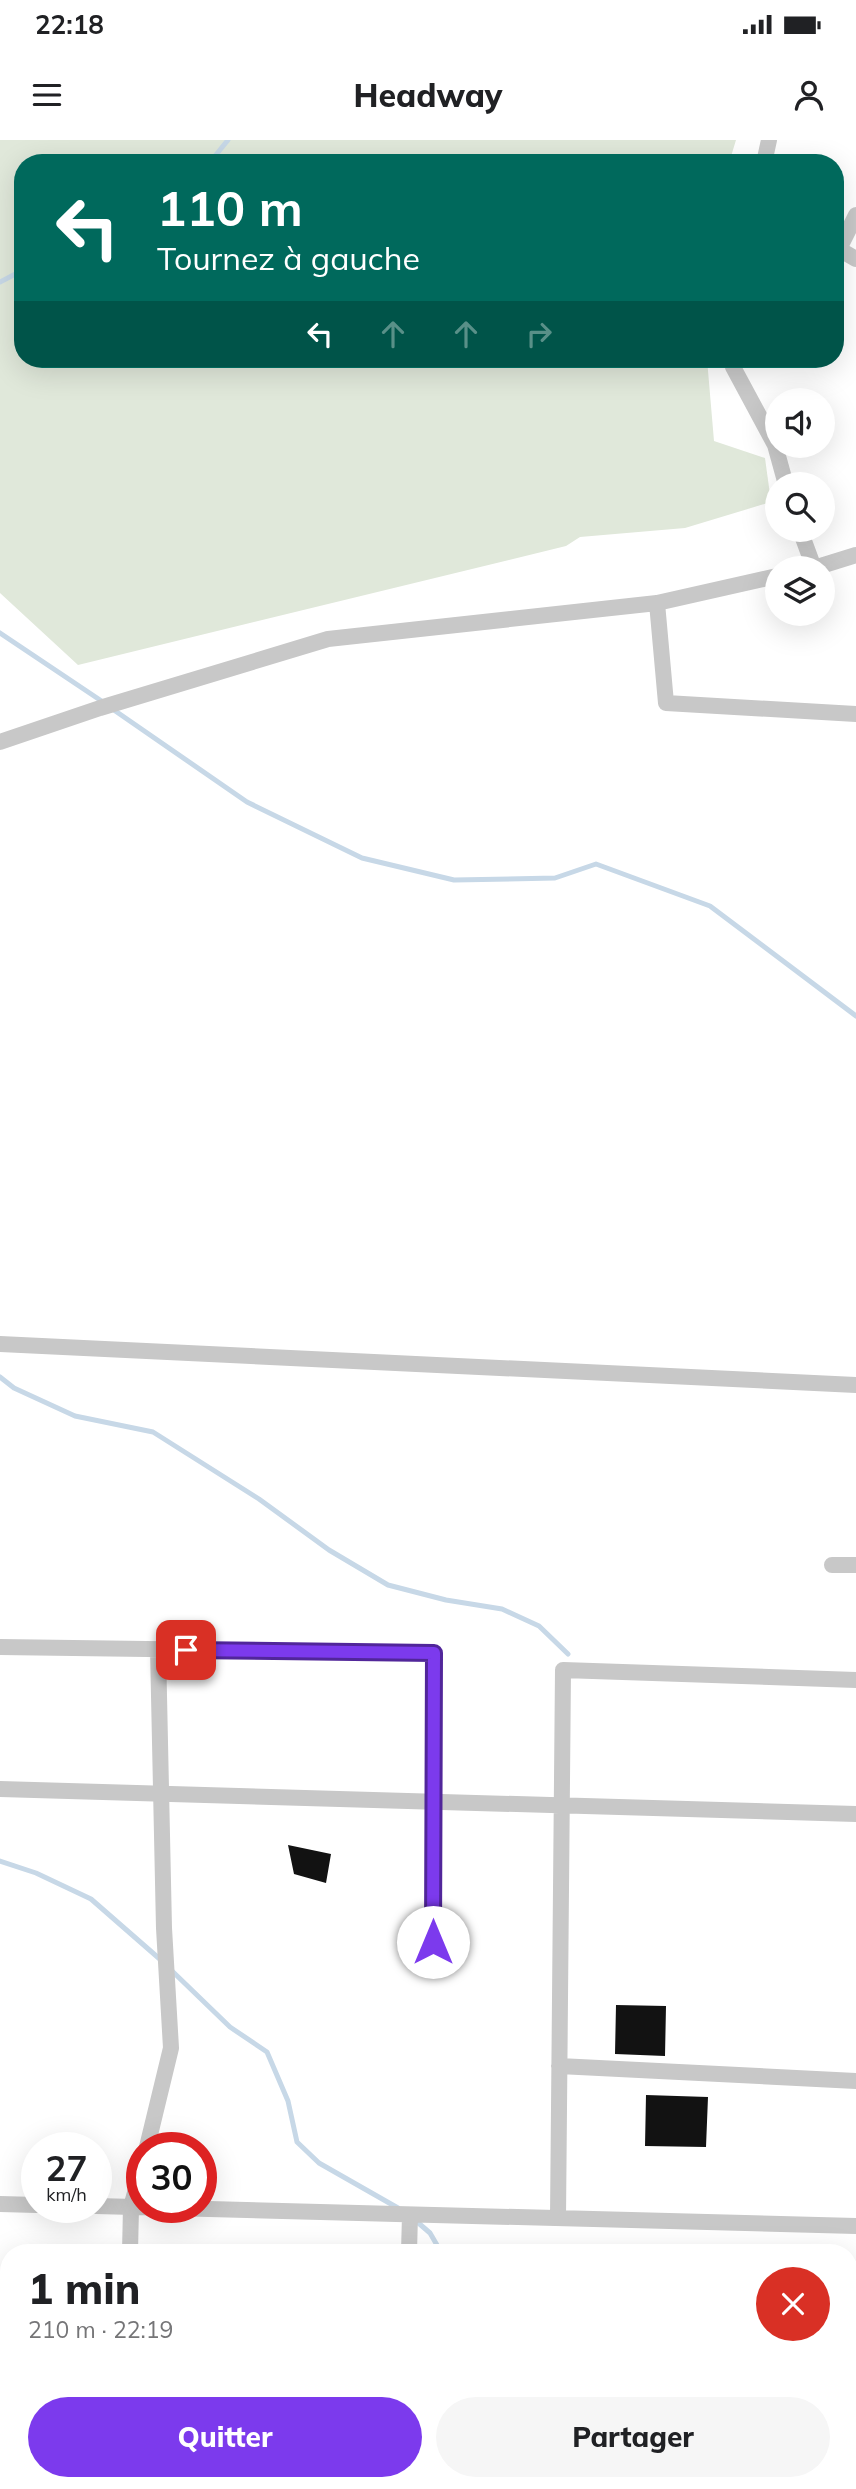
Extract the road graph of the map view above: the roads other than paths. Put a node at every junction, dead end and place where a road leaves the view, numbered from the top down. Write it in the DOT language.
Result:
graph roads {
  1 [pos="856,215"];
  2 [pos="844,236"];
  3 [pos="734,368"];
  4 [pos="782,472"];
  5 [pos="856,555"];
  6 [pos="835,561"];
  7 [pos="765,579"];
  8 [pos="657,603"];
  9 [pos="856,714"];
  10 [pos="0,742"];
  11 [pos="0,1343"];
  12 [pos="856,1385"];
  13 [pos="832,1565"];
  14 [pos="856,1565"];
  15 [pos="0,1647"];
  16 [pos="158,1649"];
  17 [pos="856,1680"];
  18 [pos="0,1789"];
  19 [pos="161,1793"];
  20 [pos="433,1802"];
  21 [pos="562,1805"];
  22 [pos="856,1814"];
  23 [pos="433,1942"];
  24 [pos="559,2066"];
  25 [pos="856,2081"];
  26 [pos="151,2132"];
  27 [pos="0,2204"];
  28 [pos="21,2205"];
  29 [pos="217,2209"];
  30 [pos="410,2215"];
  31 [pos="558,2218"];
  32 [pos="131,2223"];
  33 [pos="856,2226"];
  34 [pos="130,2244"];
  35 [pos="409,2244"];
  1 -- 2 [label="street"];
  3 -- 4 [label="street"];
  5 -- 6 [label="street"];
  7 -- 8 [label="street"];
  8 -- 9 [label="street"];
  8 -- 10 [label="street"];
  11 -- 12 [label="street"];
  13 -- 14 [label="street"];
  15 -- 16 [label="street"];
  16 -- 19 [label="street"];
  16 -- 20 [label="street"];
  17 -- 21 [label="street"];
  18 -- 19 [label="street"];
  19 -- 20 [label="street"];
  19 -- 26 [label="street"];
  20 -- 21 [label="street"];
  20 -- 23 [label="street"];
  21 -- 22 [label="street"];
  21 -- 24 [label="street"];
  24 -- 25 [label="street"];
  24 -- 31 [label="street"];
  27 -- 28 [label="street"];
  29 -- 30 [label="street"];
  30 -- 31 [label="street"];
  30 -- 35 [label="street"];
  31 -- 33 [label="street"];
  32 -- 34 [label="street"];
}
